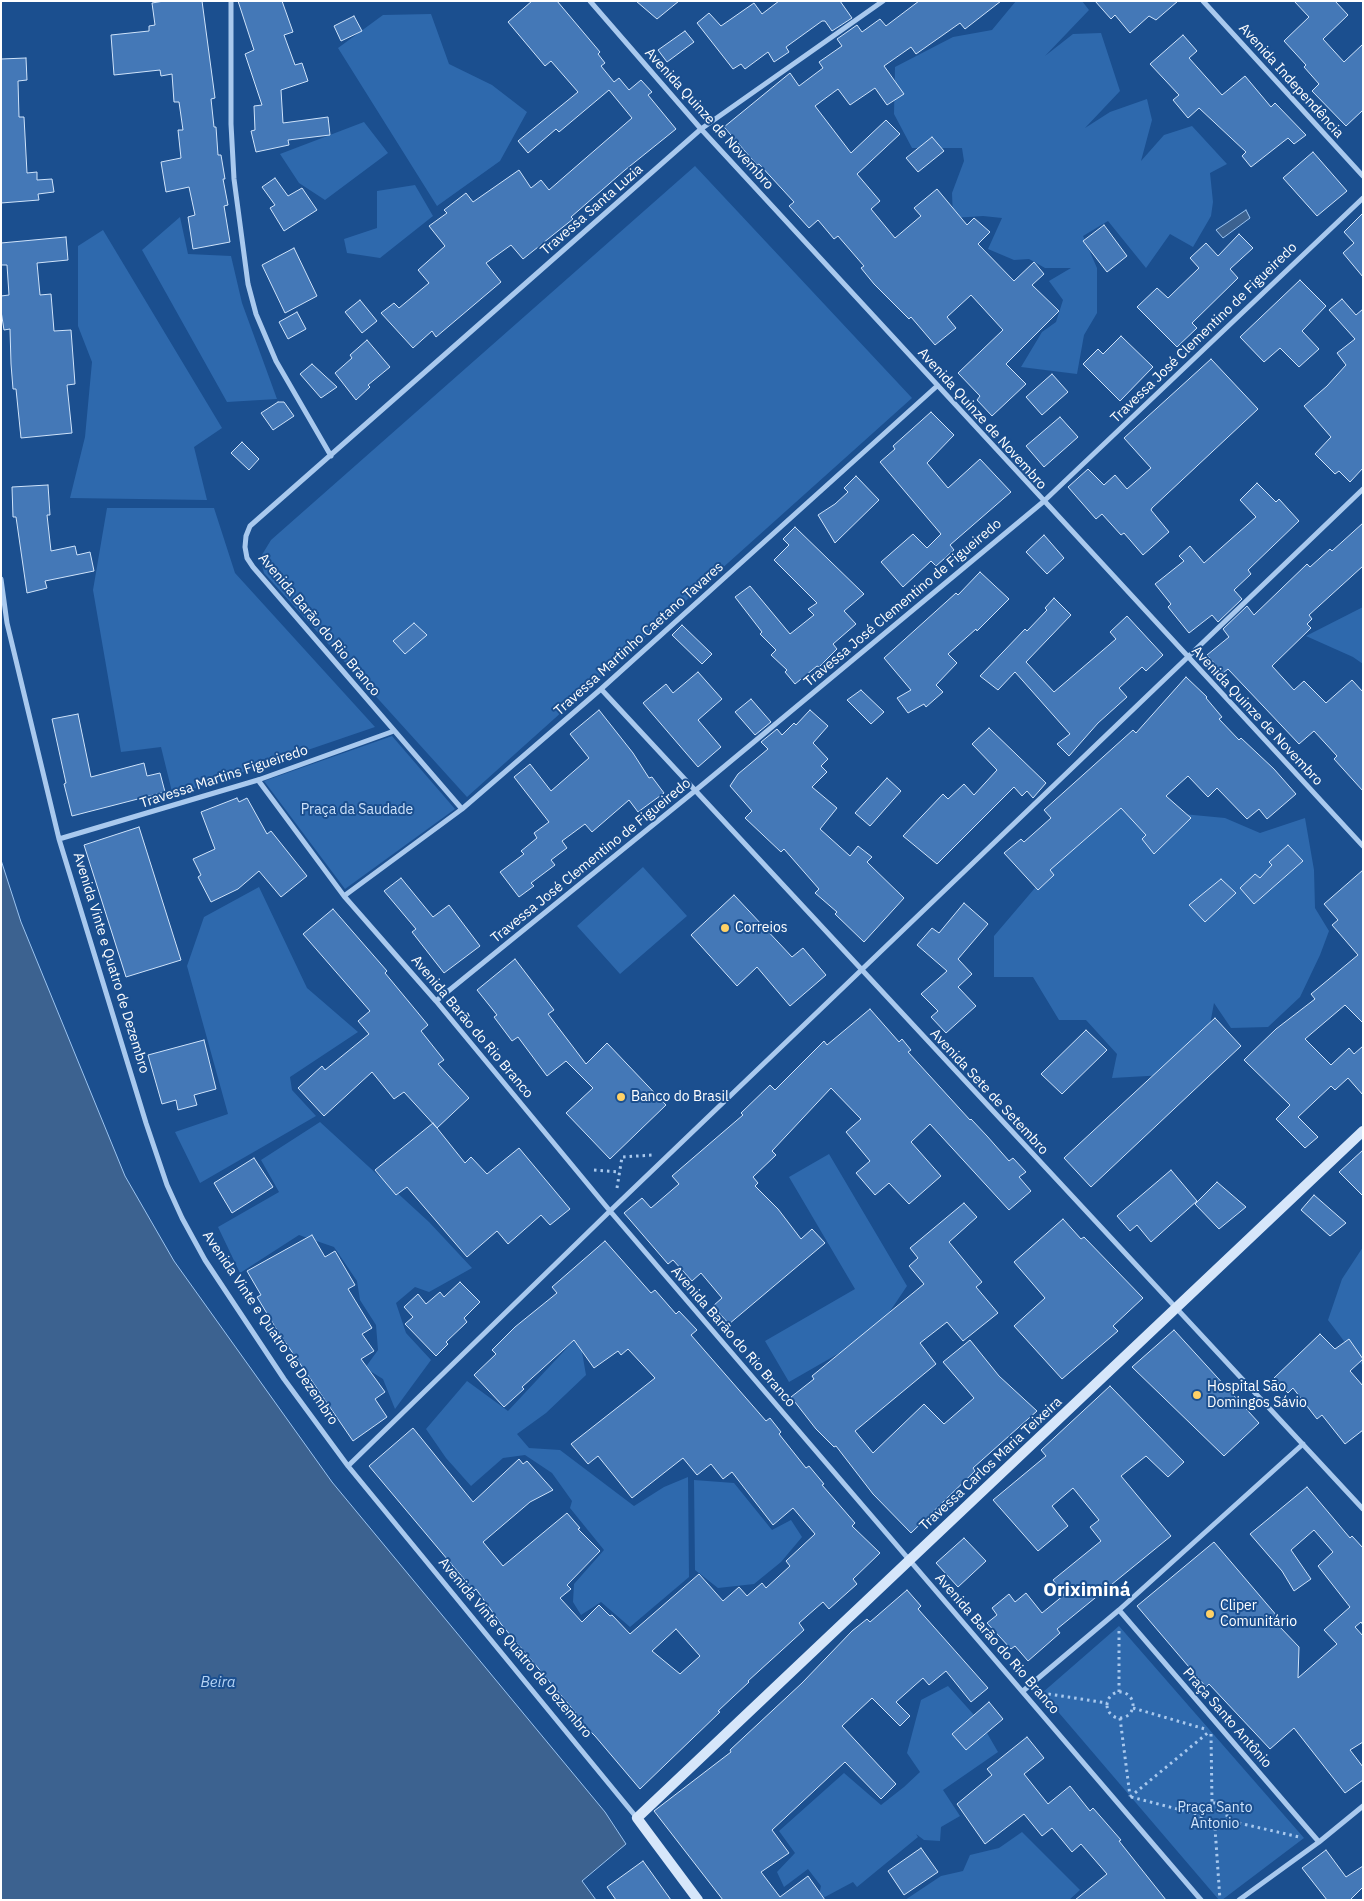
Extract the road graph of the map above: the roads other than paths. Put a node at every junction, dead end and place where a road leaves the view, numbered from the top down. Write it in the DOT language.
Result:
graph roads {
  1 [pos="231,1"];
  2 [pos="590,1"];
  3 [pos="883,1"];
  4 [pos="1203,1"];
  5 [pos="700,129"];
  6 [pos="1363,176"];
  7 [pos="1363,198"];
  8 [pos="938,386"];
  9 [pos="331,456"];
  10 [pos="1363,488"];
  11 [pos="1043,502"];
  12 [pos="1,579"];
  13 [pos="1188,657"];
  14 [pos="601,689"];
  15 [pos="394,731"];
  16 [pos="258,780"];
  17 [pos="696,790"];
  18 [pos="462,809"];
  19 [pos="59,839"];
  20 [pos="1363,846"];
  21 [pos="344,896"];
  22 [pos="861,970"];
  23 [pos="436,1001"];
  24 [pos="1363,1131"];
  25 [pos="610,1211"];
  26 [pos="1175,1309"];
  27 [pos="1303,1444"];
  28 [pos="348,1466"];
  29 [pos="1363,1509"];
  30 [pos="910,1560"];
  31 [pos="1119,1610"];
  32 [pos="1023,1691"];
  33 [pos="1363,1806"];
  34 [pos="638,1818"];
  35 [pos="1319,1842"];
  36 [pos="698,1900"];
  37 [pos="1201,1900"];
  38 [pos="1239,1900"];
  1 -- 9 [label="street"];
  2 -- 5 [label="street, Avenida Quinze de Novembro"];
  3 -- 5 [label="street, Travessa Santa Luzia"];
  4 -- 6 [label="street, Avenida Independência"];
  5 -- 8 [label="street, Avenida Quinze de Novembro"];
  5 -- 9 [label="street, Travessa Santa Luzia"];
  7 -- 11 [label="street, Travessa José Clementino de Figueiredo"];
  8 -- 11 [label="street, Avenida Quinze de Novembro"];
  8 -- 14 [label="street, Travessa Martinho Caetano Tavares"];
  9 -- 15 [label="street, Avenida Barão do Rio Branco"];
  10 -- 13 [label="street"];
  11 -- 13 [label="street, Avenida Quinze de Novembro"];
  11 -- 17 [label="street, Travessa José Clementino de Figueiredo"];
  12 -- 19 [label="street, Avenida Vinte e Quatro de Dezembro"];
  13 -- 20 [label="street, Avenida Quinze de Novembro"];
  13 -- 22 [label="street"];
  14 -- 17 [label="street, Avenida Sete de Setembro"];
  14 -- 18 [label="street, Travessa Martinho Caetano Tavares"];
  15 -- 16 [label="street, Travessa Martins Figueiredo"];
  15 -- 18 [label="street, Avenida Barão do Rio Branco"];
  16 -- 19 [label="street, Travessa Martins Figueiredo"];
  16 -- 21 [label="street, Avenida Barão do Rio Branco"];
  17 -- 22 [label="street, Avenida Sete de Setembro"];
  17 -- 23 [label="street, Travessa José Clementino de Figueiredo"];
  18 -- 21 [label="street, Travessa Martinho Caetano Tavares"];
  19 -- 28 [label="street, Avenida Vinte e Quatro de Dezembro"];
  21 -- 23 [label="street, Avenida Barão do Rio Branco"];
  22 -- 25 [label="street"];
  22 -- 26 [label="street, Avenida Sete de Setembro"];
  23 -- 25 [label="street, Avenida Barão do Rio Branco"];
  24 -- 26 [label="street, Travessa Carlos Maria Teixeira"];
  25 -- 28 [label="street"];
  25 -- 30 [label="street, Avenida Barão do Rio Branco"];
  26 -- 27 [label="street, Avenida Sete de Setembro"];
  26 -- 30 [label="street, Travessa Carlos Maria Teixeira"];
  27 -- 29 [label="street, Avenida Sete de Setembro"];
  27 -- 31 [label="street"];
  28 -- 34 [label="street, Avenida Vinte e Quatro de Dezembro"];
  30 -- 32 [label="street, Avenida Barão do Rio Branco"];
  30 -- 34 [label="street, Travessa Carlos Maria Teixeira"];
  31 -- 32 [label="street"];
  31 -- 35 [label="street, Praça Santo Antônio"];
  32 -- 37 [label="street, Avenida Barão do Rio Branco"];
  33 -- 35 [label="street"];
  34 -- 36 [label="street, Avenida Vinte e Quatro de Dezembro"];
  35 -- 38 [label="street"];
}
